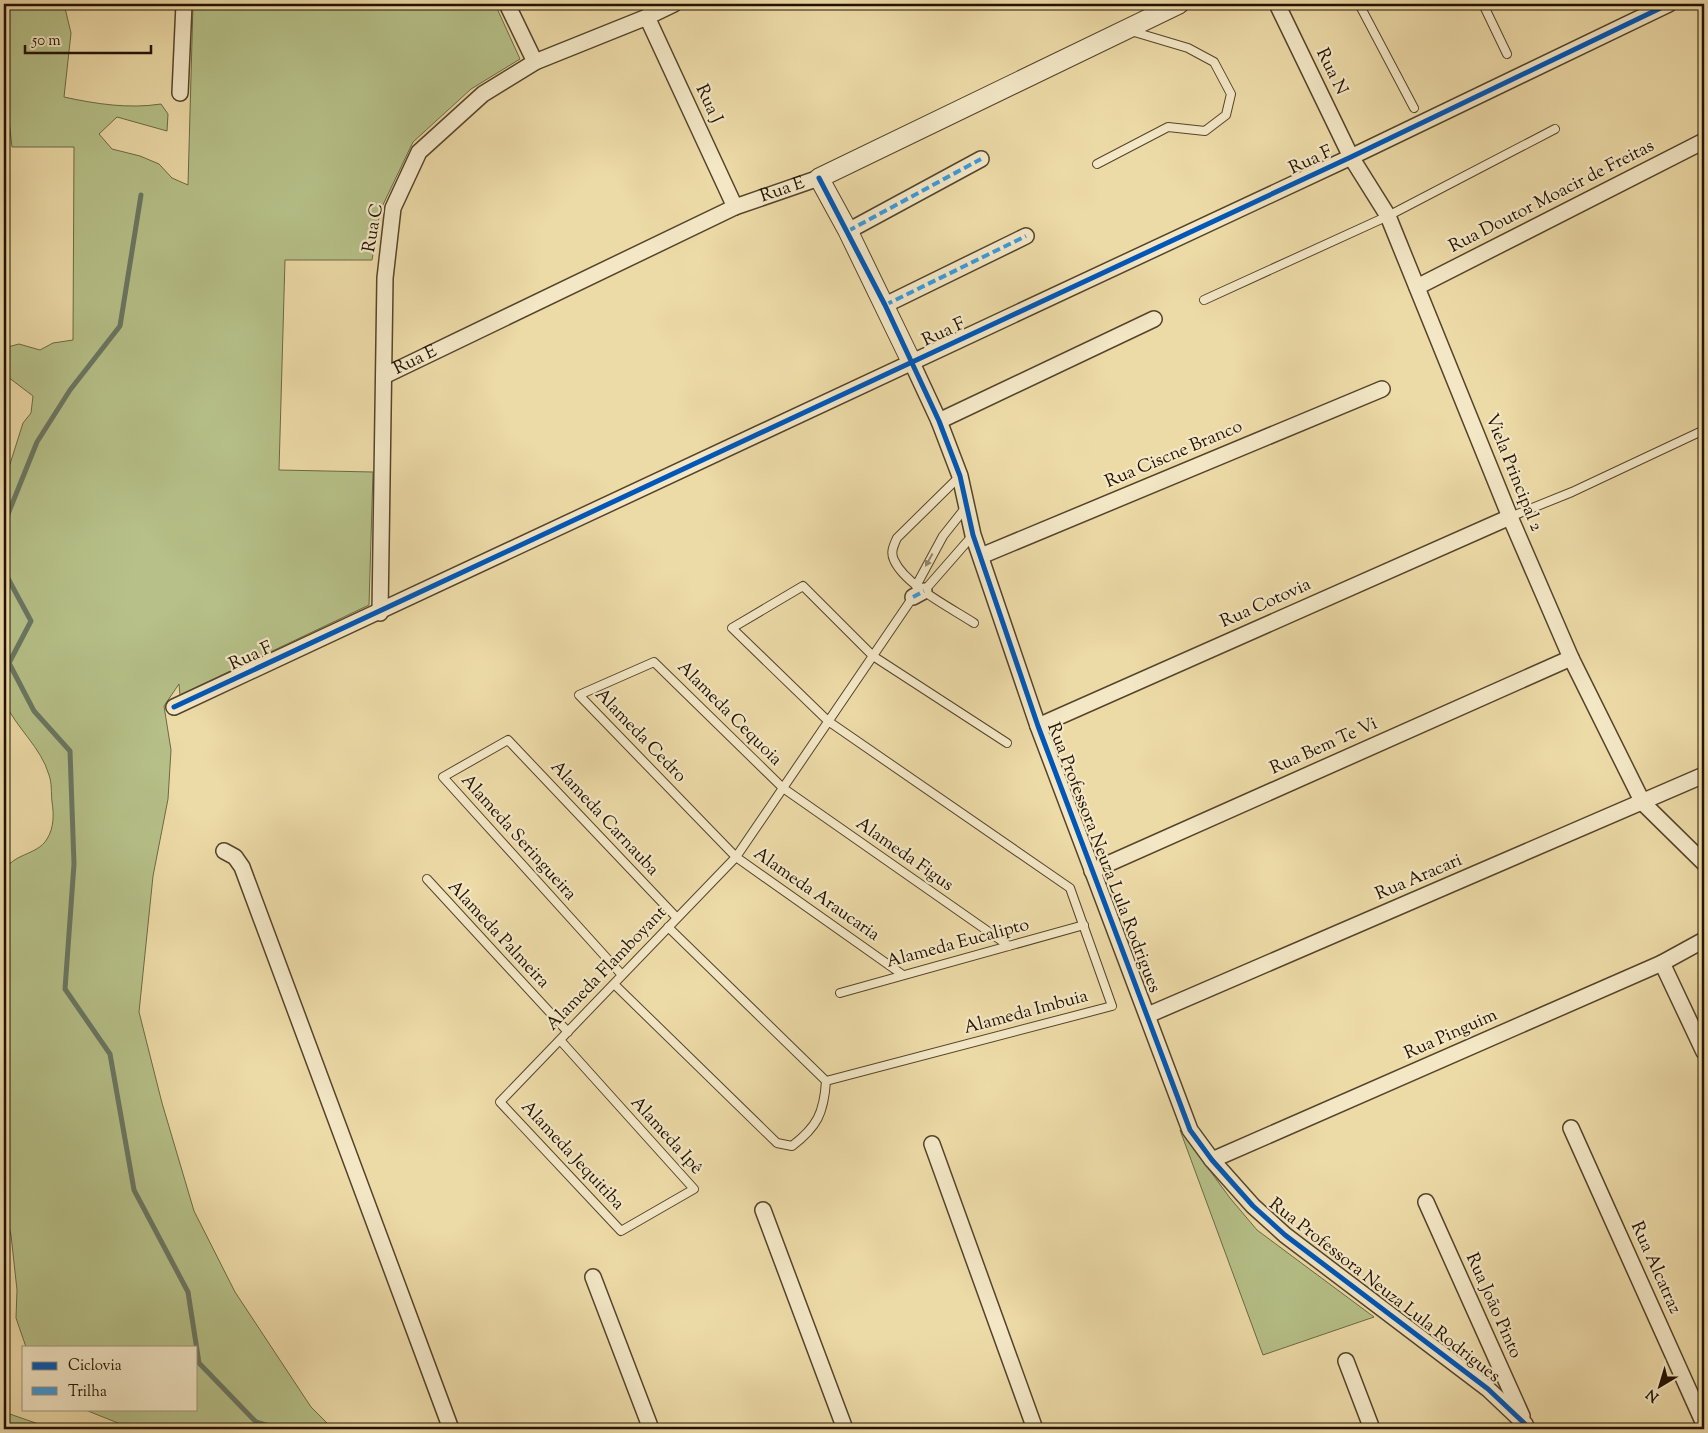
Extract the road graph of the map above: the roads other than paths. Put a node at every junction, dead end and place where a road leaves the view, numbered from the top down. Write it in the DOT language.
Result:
graph roads {
  1 [pos="184,4"];
  2 [pos="507,4"];
  3 [pos="674,4"];
  4 [pos="1277,4"];
  5 [pos="1359,4"];
  6 [pos="1482,4"];
  7 [pos="1669,4"];
  8 [pos="1174,5"];
  9 [pos="647,17"];
  10 [pos="1126,29"];
  11 [pos="1507,54"];
  12 [pos="535,62"];
  13 [pos="180,93"];
  14 [pos="1414,108"];
  15 [pos="1555,129"];
  16 [pos="1704,140"];
  17 [pos="1351,157"];
  18 [pos="982,159"];
  19 [pos="1097,164"];
  20 [pos="819,178"];
  21 [pos="735,207"];
  22 [pos="1388,216"];
  23 [pos="848,231"];
  24 [pos="1026,236"];
  25 [pos="1417,287"];
  26 [pos="1204,300"];
  27 [pos="885,305"];
  28 [pos="1154,319"];
  29 [pos="912,363"];
  30 [pos="384,376"];
  31 [pos="1382,389"];
  32 [pos="939,421"];
  33 [pos="1704,430"];
  34 [pos="960,476"];
  35 [pos="967,506"];
  36 [pos="1510,517"];
  37 [pos="973,535"];
  38 [pos="981,556"];
  39 [pos="917,591"];
  40 [pos="380,613"];
  41 [pos="974,623"];
  42 [pos="873,656"];
  43 [pos="1571,658"];
  44 [pos="654,662"];
  45 [pos="174,708"];
  46 [pos="828,722"];
  47 [pos="1038,726"];
  48 [pos="508,740"];
  49 [pos="1007,743"];
  50 [pos="1704,775"];
  51 [pos="783,788"];
  52 [pos="1643,803"];
  53 [pos="224,851"];
  54 [pos="736,858"];
  55 [pos="1704,863"];
  56 [pos="1092,871"];
  57 [pos="427,880"];
  58 [pos="677,918"];
  59 [pos="1084,925"];
  60 [pos="668,927"];
  61 [pos="1704,940"];
  62 [pos="1009,946"];
  63 [pos="1662,963"];
  64 [pos="622,975"];
  65 [pos="903,975"];
  66 [pos="614,984"];
  67 [pos="840,993"];
  68 [pos="1148,1015"];
  69 [pos="568,1032"];
  70 [pos="560,1040"];
  71 [pos="1704,1052"];
  72 [pos="826,1081"];
  73 [pos="500,1102"];
  74 [pos="1571,1128"];
  75 [pos="932,1144"];
  76 [pos="1212,1160"];
  77 [pos="1426,1202"];
  78 [pos="763,1210"];
  79 [pos="621,1231"];
  80 [pos="593,1277"];
  81 [pos="1346,1361"];
  82 [pos="1704,1424"];
  83 [pos="1526,1427"];
  84 [pos="451,1429"];
  85 [pos="651,1429"];
  86 [pos="845,1429"];
  87 [pos="1035,1429"];
  88 [pos="1372,1429"];
  1 -- 13 [label="street"];
  2 -- 12 [label="street"];
  3 -- 9 [label="street, Rua C"];
  4 -- 17 [label="street, Rua N"];
  5 -- 14 [label="lane"];
  6 -- 11 [label="lane"];
  7 -- 17 [label="street, Rua F"];
  8 -- 10 [label="street, Rua E"];
  9 -- 12 [label="street, Rua C"];
  9 -- 21 [label="street, Rua J"];
  10 -- 19 [label="lane"];
  10 -- 20 [label="street, Rua E"];
  12 -- 30 [label="street, Rua C"];
  15 -- 22 [label="lane"];
  16 -- 25 [label="street, Rua Doutor Moacir de Freitas"];
  17 -- 22 [label="street, Viela Principal 2"];
  17 -- 29 [label="street, Rua F"];
  18 -- 23 [label="street"];
  20 -- 21 [label="street, Rua E"];
  20 -- 23 [label="street, Rua Professora Neuza Lula Rodrigues"];
  21 -- 30 [label="street, Rua E"];
  22 -- 25 [label="street, Viela Principal 2"];
  22 -- 26 [label="lane"];
  23 -- 27 [label="street, Rua Professora Neuza Lula Rodrigues"];
  24 -- 27 [label="street"];
  25 -- 36 [label="street, Viela Principal 2"];
  27 -- 29 [label="street, Rua Professora Neuza Lula Rodrigues"];
  28 -- 32 [label="street"];
  29 -- 32 [label="street, Rua Professora Neuza Lula Rodrigues"];
  29 -- 40 [label="street, Rua F"];
  30 -- 40 [label="street, Rua C"];
  31 -- 38 [label="street, Rua Ciscne Branco"];
  32 -- 34 [label="street, Rua Professora Neuza Lula Rodrigues"];
  33 -- 36 [label="lane"];
  34 -- 35 [label="street, Rua Professora Neuza Lula Rodrigues"];
  34 -- 39 [label="lane"];
  35 -- 37 [label="street, Rua Professora Neuza Lula Rodrigues"];
  35 -- 39 [label="lane, one-way"];
  36 -- 43 [label="street, Viela Principal 2"];
  36 -- 47 [label="street, Rua Cotovia"];
  37 -- 38 [label="street, Rua Professora Neuza Lula Rodrigues"];
  37 -- 39 [label="lane"];
  38 -- 47 [label="street, Rua Professora Neuza Lula Rodrigues"];
  39 -- 41 [label="lane"];
  39 -- 42 [label="lane, Alameda Flamboyant"];
  40 -- 45 [label="street, Rua F"];
  42 -- 46 [label="lane, Alameda Flamboyant"];
  42 -- 46 [label="lane"];
  42 -- 49 [label="lane"];
  43 -- 52 [label="street, Viela Principal 2"];
  43 -- 56 [label="street, Rua Bem Te Vi"];
  44 -- 51 [label="lane, Alameda Cequoia"];
  44 -- 54 [label="lane, Alameda Cedro"];
  46 -- 51 [label="lane, Alameda Flamboyant"];
  46 -- 59 [label="lane, Alameda Imbuia"];
  47 -- 56 [label="street, Rua Professora Neuza Lula Rodrigues"];
  48 -- 58 [label="lane, Alameda Carnauba"];
  48 -- 64 [label="lane, Alameda Seringueira"];
  50 -- 52 [label="street, Rua Aracari"];
  51 -- 54 [label="lane, Alameda Flamboyant"];
  51 -- 62 [label="lane, Alameda Figus"];
  52 -- 55 [label="street, Viela Principal 2"];
  52 -- 68 [label="street, Rua Aracari"];
  53 -- 84 [label="street"];
  54 -- 58 [label="lane, Alameda Flamboyant"];
  54 -- 65 [label="lane, Alameda Araucaria"];
  56 -- 68 [label="street, Rua Professora Neuza Lula Rodrigues"];
  57 -- 69 [label="lane, Alameda Palmeira"];
  58 -- 60 [label="lane, Alameda Flamboyant"];
  59 -- 62 [label="lane, Alameda Eucalipto"];
  59 -- 72 [label="lane, Alameda Imbuia"];
  60 -- 64 [label="lane, Alameda Flamboyant"];
  60 -- 72 [label="lane"];
  61 -- 63 [label="street, Rua Pinguim"];
  62 -- 65 [label="lane, Alameda Eucalipto"];
  63 -- 71 [label="street"];
  63 -- 76 [label="street, Rua Pinguim"];
  64 -- 66 [label="lane, Alameda Flamboyant"];
  65 -- 67 [label="lane, Alameda Eucalipto"];
  66 -- 69 [label="lane, Alameda Flamboyant"];
  66 -- 72 [label="lane"];
  68 -- 76 [label="street, Rua Professora Neuza Lula Rodrigues"];
  69 -- 70 [label="lane, Alameda Flamboyant"];
  70 -- 73 [label="lane, Alameda Flamboyant"];
  70 -- 79 [label="lane, Alameda Ipê"];
  73 -- 79 [label="lane, Alameda Jequitiba"];
  74 -- 82 [label="street, Rua Alcatraz"];
  75 -- 87 [label="street"];
  76 -- 83 [label="street, Rua Professora Neuza Lula Rodrigues"];
  77 -- 83 [label="street, Rua João Pinto"];
  78 -- 86 [label="street"];
  80 -- 85 [label="street"];
  81 -- 88 [label="street"];
}
